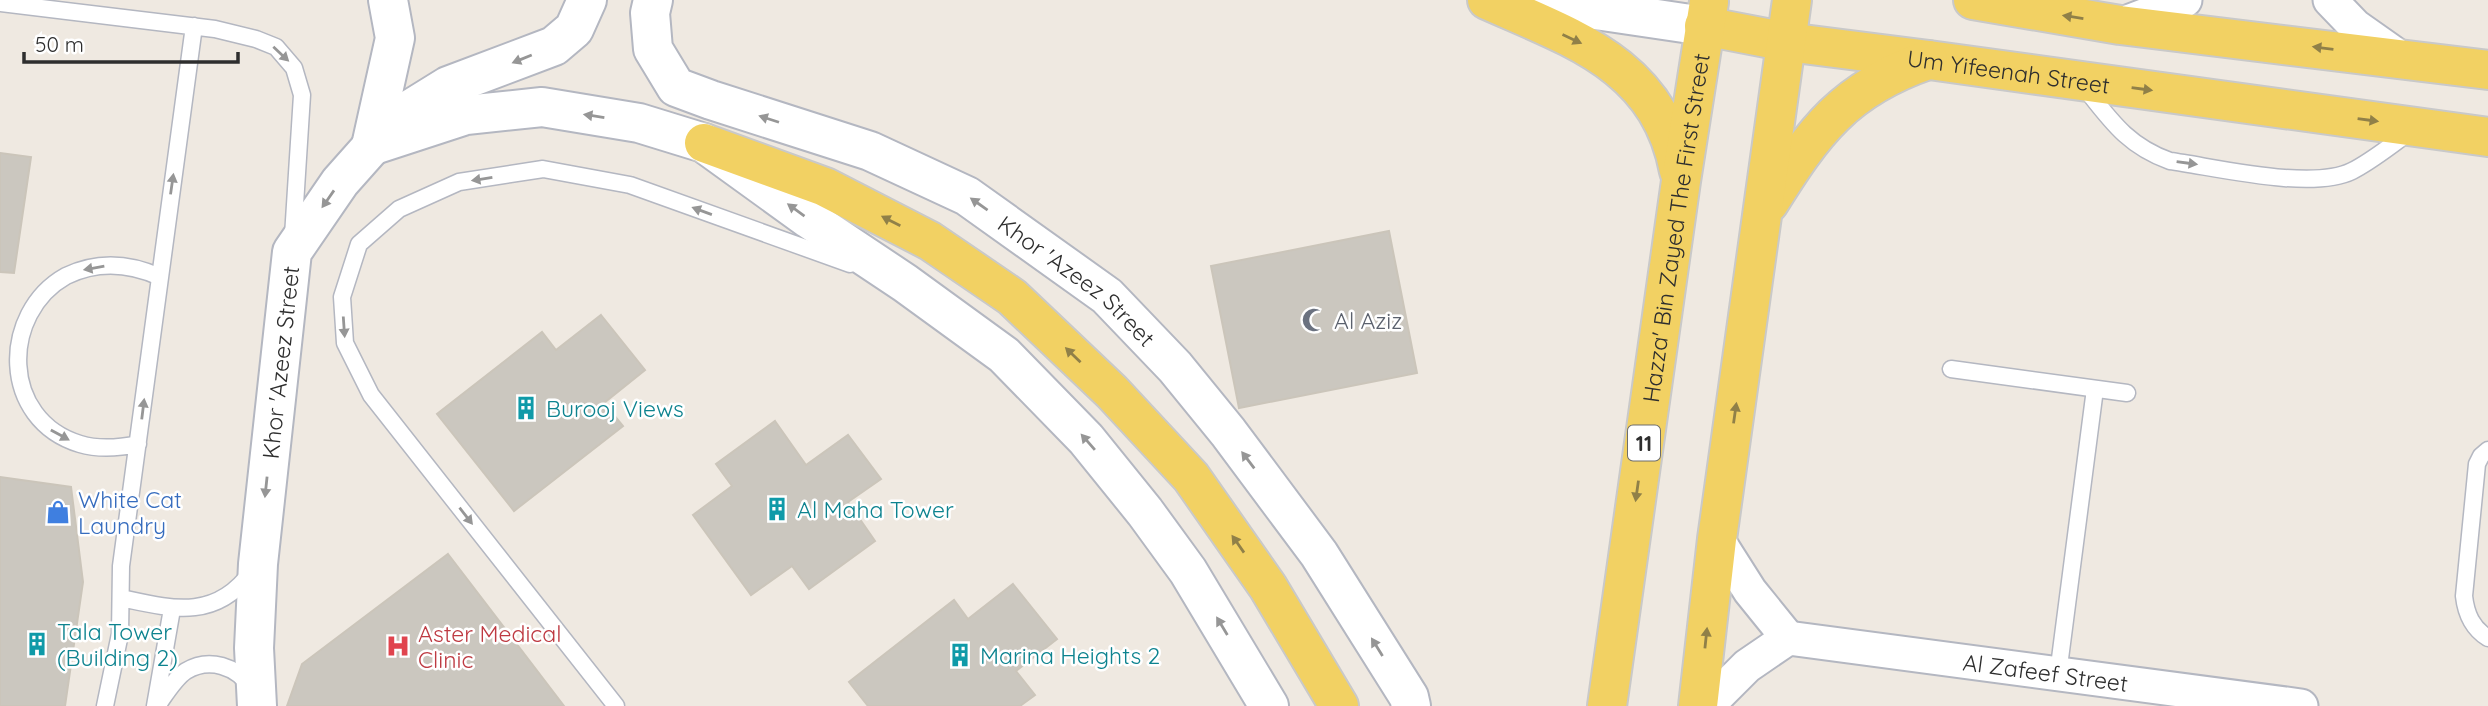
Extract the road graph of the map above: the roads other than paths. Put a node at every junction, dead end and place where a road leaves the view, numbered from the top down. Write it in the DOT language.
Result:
graph roads {
  1 [pos="388,0"];
  2 [pos="653,0"];
  3 [pos="1488,0"];
  4 [pos="1528,0"];
  5 [pos="1792,0"];
  6 [pos="1973,0"];
  7 [pos="2185,0"];
  8 [pos="2330,0"];
  9 [pos="0,3"];
  10 [pos="580,10"];
  11 [pos="1707,13"];
  12 [pos="2120,24"];
  13 [pos="194,26"];
  14 [pos="1787,42"];
  15 [pos="2399,57"];
  16 [pos="1929,60"];
  17 [pos="2488,70"];
  18 [pos="2079,80"];
  19 [pos="2417,127"];
  20 [pos="2488,137"];
  21 [pos="704,143"];
  22 [pos="371,146"];
  23 [pos="1681,181"];
  24 [pos="1763,214"];
  25 [pos="292,252"];
  26 [pos="160,277"];
  27 [pos="905,283"];
  28 [pos="1951,369"];
  29 [pos="2095,389"];
  30 [pos="2127,393"];
  31 [pos="138,444"];
  32 [pos="2488,450"];
  33 [pos="1717,540"];
  34 [pos="258,564"];
  35 [pos="121,598"];
  36 [pos="172,609"];
  37 [pos="1788,638"];
  38 [pos="2488,638"];
  39 [pos="1241,658"];
  40 [pos="2058,674"];
  41 [pos="256,701"];
  42 [pos="105,706"];
  43 [pos="156,706"];
  44 [pos="615,706"];
  45 [pos="1256,706"];
  46 [pos="1269,706"];
  47 [pos="1339,706"];
  48 [pos="1411,706"];
  49 [pos="1607,706"];
  50 [pos="1698,706"];
  51 [pos="1707,706"];
  52 [pos="2301,706"];
  1 -- 22 [label="street"];
  48 -- 2 [label="street, Khor 'Azeez Street, one-way"];
  3 -- 23 [label="main road, one-way"];
  4 -- 11 [label="street, Um Yifeenah Street"];
  5 -- 14 [label="main road"];
  12 -- 6 [label="main road, one-way"];
  7 -- 12 [label="street"];
  8 -- 15 [label="street"];
  9 -- 13 [label="lane"];
  10 -- 22 [label="street, Khor 'Azeez Street, one-way"];
  11 -- 14 [label="main road, Um Yifeenah Street"];
  11 -- 23 [label="main road, Hazza' Bin Zayed The First Street / 11"];
  15 -- 12 [label="main road, one-way"];
  13 -- 25 [label="lane, one-way"];
  26 -- 13 [label="lane, one-way"];
  14 -- 16 [label="main road, Um Yifeenah Street"];
  14 -- 24 [label="main road"];
  15 -- 17 [label="main road"];
  16 -- 18 [label="main road, Um Yifeenah Street"];
  16 -- 24 [label="main road"];
  18 -- 19 [label="main road, Um Yifeenah Street, one-way"];
  18 -- 19 [label="lane, one-way"];
  19 -- 20 [label="main road, Um Yifeenah Street"];
  21 -- 22 [label="street, one-way"];
  27 -- 21 [label="street, one-way"];
  47 -- 21 [label="main road, one-way"];
  22 -- 25 [label="street, Khor 'Azeez Street, one-way"];
  23 -- 49 [label="main road, Hazza' Bin Zayed The First Street / 11, one-way"];
  33 -- 24 [label="main road, one-way"];
  25 -- 34 [label="street, Khor 'Azeez Street, one-way"];
  31 -- 26 [label="lane, one-way"];
  26 -- 31 [label="lane, one-way"];
  39 -- 27 [label="street, one-way"];
  27 -- 44 [label="lane, one-way"];
  28 -- 29 [label="lane"];
  29 -- 30 [label="lane"];
  29 -- 40 [label="lane"];
  31 -- 35 [label="lane"];
  32 -- 38 [label="lane"];
  33 -- 37 [label="street"];
  50 -- 33 [label="main road, one-way"];
  34 -- 36 [label="lane"];
  34 -- 41 [label="street, Khor 'Azeez Street"];
  35 -- 36 [label="lane"];
  35 -- 42 [label="lane"];
  36 -- 43 [label="lane"];
  37 -- 40 [label="street, Al Zafeef Street"];
  37 -- 51 [label="street"];
  39 -- 45 [label="lane"];
  39 -- 46 [label="street"];
  40 -- 52 [label="street, Al Zafeef Street"];
  41 -- 43 [label="lane"];
}
